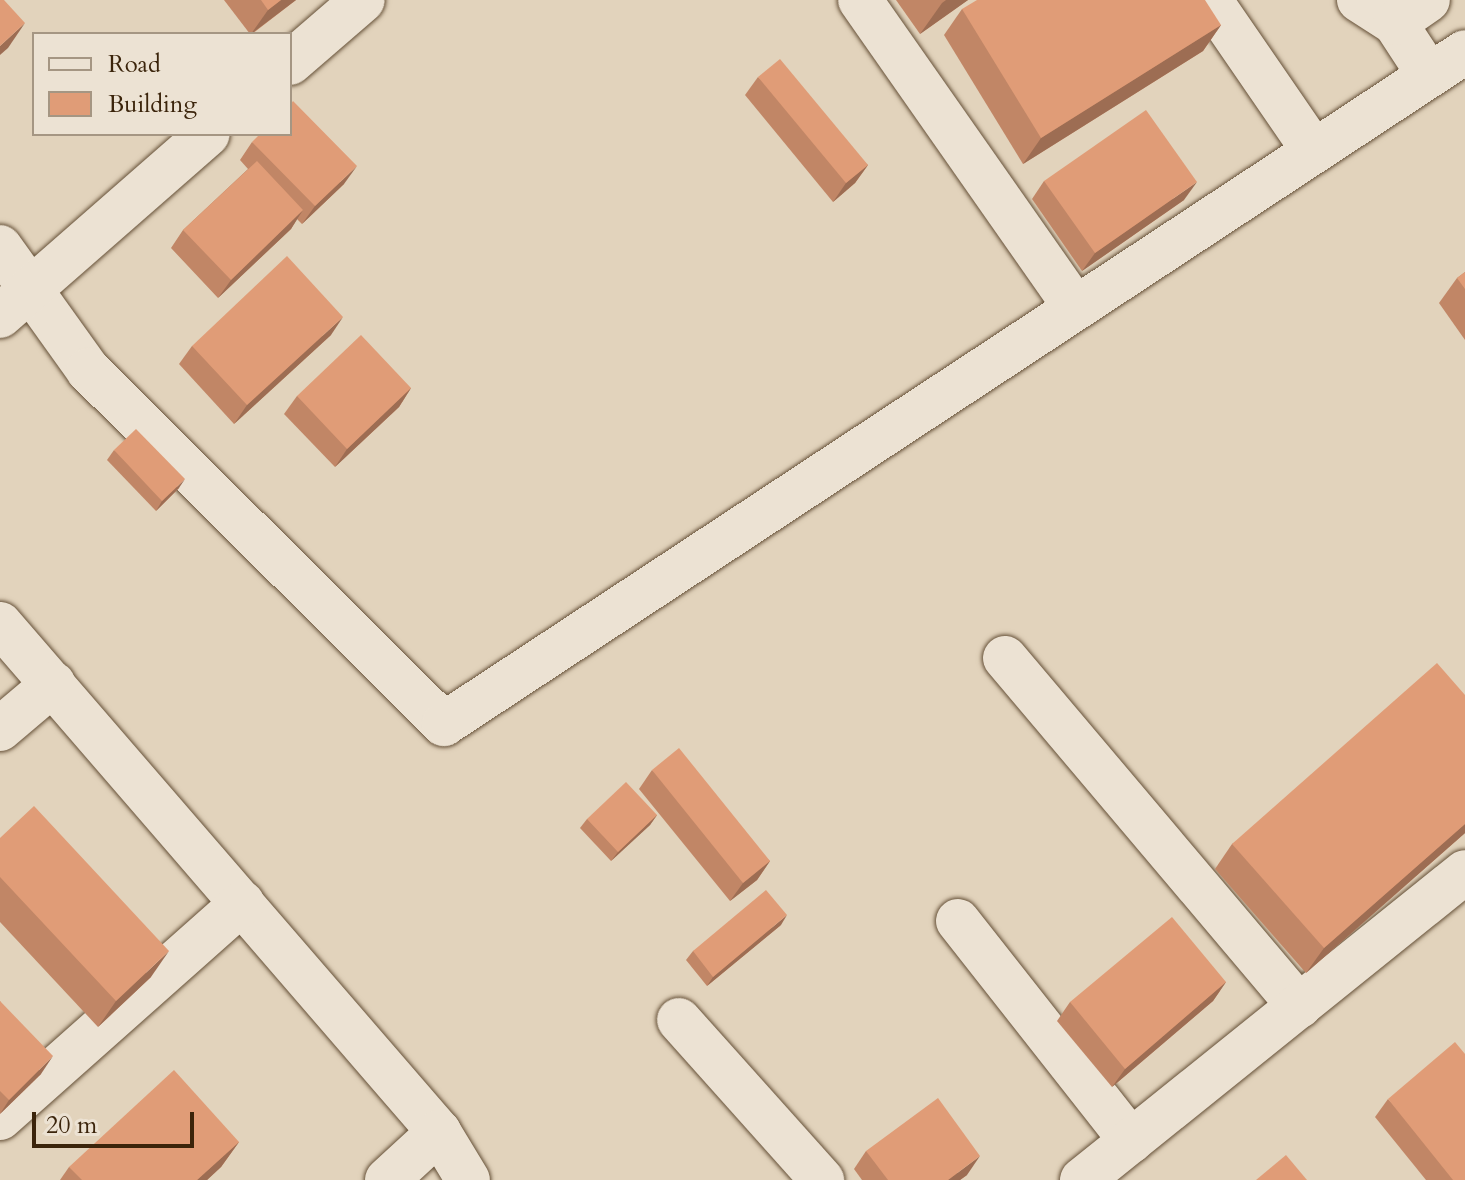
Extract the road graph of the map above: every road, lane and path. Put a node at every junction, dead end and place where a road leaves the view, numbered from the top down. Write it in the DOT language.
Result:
graph roads {
  1 [pos="363,0"];
  2 [pos="860,0"];
  3 [pos="1210,0"];
  4 [pos="1359,0"];
  5 [pos="1412,11"];
  6 [pos="1465,52"];
  7 [pos="292,61"];
  8 [pos="1429,75"];
  9 [pos="206,136"];
  10 [pos="1313,150"];
  11 [pos="0,247"];
  12 [pos="16,302"];
  13 [pos="1075,307"];
  14 [pos="0,624"];
  15 [pos="1005,658"];
  16 [pos="53,684"];
  17 [pos="0,729"];
  18 [pos="1465,872"];
  19 [pos="242,903"];
  20 [pos="958,921"];
  21 [pos="1299,1006"];
  22 [pos="679,1020"];
  23 [pos="0,1118"];
  24 [pos="439,1132"];
  25 [pos="1131,1141"];
  26 [pos="387,1180"];
  27 [pos="468,1180"];
  28 [pos="822,1180"];
  29 [pos="1082,1180"];
  1 -- 7 [label="street"];
  2 -- 13 [label="street"];
  3 -- 10 [label="street"];
  4 -- 5 [label="street"];
  5 -- 8 [label="street"];
  6 -- 8 [label="street"];
  8 -- 10 [label="street"];
  9 -- 12 [label="street"];
  10 -- 13 [label="street"];
  11 -- 12 [label="street"];
  12 -- 13 [label="street"];
  14 -- 16 [label="street"];
  15 -- 21 [label="street"];
  16 -- 17 [label="street"];
  16 -- 19 [label="street"];
  18 -- 21 [label="street"];
  19 -- 23 [label="street"];
  19 -- 24 [label="street"];
  20 -- 25 [label="street"];
  21 -- 25 [label="street"];
  22 -- 28 [label="street"];
  24 -- 26 [label="street"];
  24 -- 27 [label="street"];
  25 -- 29 [label="street"];
}
